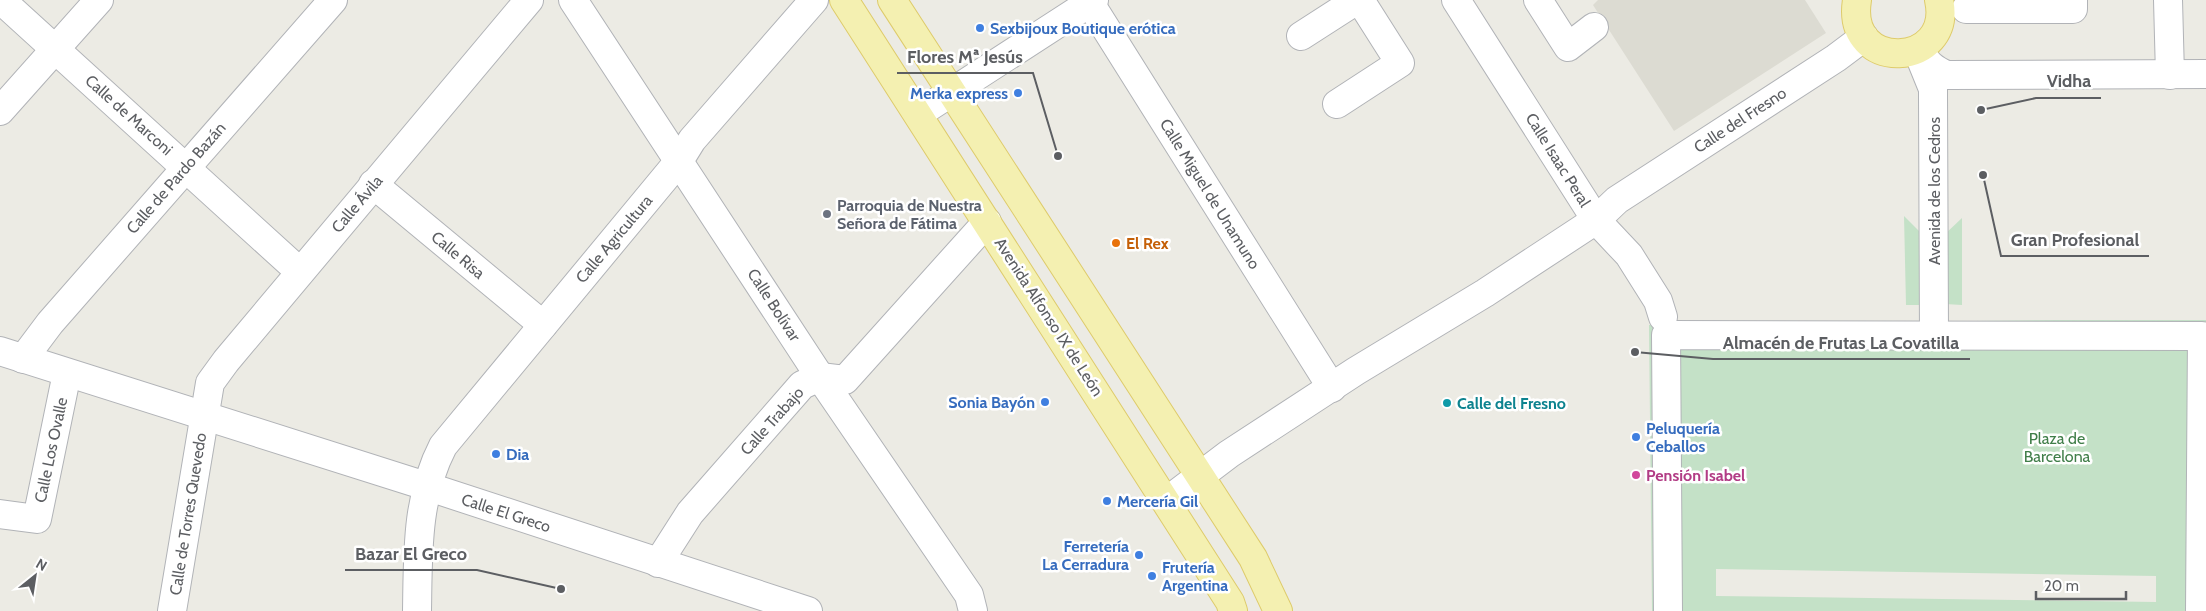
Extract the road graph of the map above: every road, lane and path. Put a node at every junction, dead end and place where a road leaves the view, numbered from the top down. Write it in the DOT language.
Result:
graph roads {
  1 [pos="1,0"];
  2 [pos="99,0"];
  3 [pos="333,0"];
  4 [pos="529,0"];
  5 [pos="573,0"];
  6 [pos="814,0"];
  7 [pos="844,0"];
  8 [pos="892,0"];
  9 [pos="1358,0"];
  10 [pos="1456,0"];
  11 [pos="1538,0"];
  12 [pos="1939,0"];
  13 [pos="2072,0"];
  14 [pos="2168,0"];
  15 [pos="1090,1"];
  16 [pos="1852,4"];
  17 [pos="1966,9"];
  18 [pos="1594,28"];
  19 [pos="1301,36"];
  20 [pos="1864,38"];
  21 [pos="56,49"];
  22 [pos="1918,49"];
  23 [pos="2170,74"];
  24 [pos="2206,74"];
  25 [pos="952,92"];
  26 [pos="1337,104"];
  27 [pos="0,111"];
  28 [pos="918,114"];
  29 [pos="679,161"];
  30 [pos="186,167"];
  31 [pos="373,184"];
  32 [pos="1596,220"];
  33 [pos="988,222"];
  34 [pos="300,272"];
  35 [pos="1663,317"];
  36 [pos="543,325"];
  37 [pos="1934,335"];
  38 [pos="12,355"];
  39 [pos="67,373"];
  40 [pos="820,377"];
  41 [pos="1332,388"];
  42 [pos="204,417"];
  43 [pos="1199,475"];
  44 [pos="426,486"];
  45 [pos="1167,501"];
  46 [pos="0,514"];
  47 [pos="658,563"];
  48 [pos="172,611"];
  49 [pos="417,611"];
  50 [pos="808,611"];
  51 [pos="973,611"];
  52 [pos="1233,611"];
  53 [pos="1278,611"];
  54 [pos="1668,611"];
  55 [pos="2200,611"];
  1 -- 21 [label="street, Calle de Marconi"];
  2 -- 21 [label="street"];
  3 -- 30 [label="street, Calle de Pardo Bazán"];
  4 -- 31 [label="street, Calle Ávila"];
  5 -- 29 [label="street, Calle Bolívar"];
  6 -- 29 [label="street, Calle Agricultura"];
  7 -- 28 [label="main road, Avenida Alfonso IX de León"];
  8 -- 25 [label="main road"];
  9 -- 19 [label="street"];
  9 -- 26 [label="street"];
  10 -- 32 [label="street, Calle Isaac Peral"];
  11 -- 18 [label="street"];
  12 -- 22 [label="main road"];
  13 -- 17 [label="street"];
  14 -- 23 [label="street"];
  15 -- 25 [label="street"];
  15 -- 41 [label="street, Calle Miguel de Unamuno"];
  16 -- 20 [label="main road"];
  20 -- 22 [label="main road"];
  20 -- 32 [label="street, Calle del Fresno"];
  21 -- 27 [label="street"];
  21 -- 30 [label="street, Calle de Marconi"];
  22 -- 23 [label="street"];
  22 -- 37 [label="street, Avenida de los Cedros"];
  23 -- 24 [label="street"];
  25 -- 28 [label="street"];
  25 -- 43 [label="main road"];
  28 -- 33 [label="main road, Avenida Alfonso IX de León"];
  29 -- 36 [label="street, Calle Agricultura"];
  29 -- 40 [label="street, Calle Bolívar"];
  30 -- 34 [label="street, Calle de Marconi"];
  30 -- 38 [label="street, Calle de Pardo Bazán"];
  31 -- 34 [label="street, Calle Ávila"];
  31 -- 36 [label="street, Calle Risa"];
  32 -- 35 [label="street, Calle Isaac Peral"];
  32 -- 41 [label="street, Calle del Fresno"];
  33 -- 40 [label="street, Calle Trabajo"];
  33 -- 45 [label="main road, Avenida Alfonso IX de León"];
  34 -- 42 [label="street, Calle Ávila"];
  36 -- 44 [label="street, Calle Agricultura"];
  37 -- 54 [label="street"];
  37 -- 55 [label="street"];
  38 -- 39 [label="street, Calle Los Ovalle"];
  39 -- 42 [label="street, Calle Los Ovalle"];
  39 -- 46 [label="street, Calle Los Ovalle"];
  40 -- 47 [label="street, Calle Trabajo"];
  40 -- 51 [label="street, Calle Bolívar"];
  41 -- 43 [label="street, Calle del Fresno"];
  42 -- 44 [label="street, Calle El Greco"];
  42 -- 48 [label="street, Calle de Torres Quevedo"];
  43 -- 45 [label="street, Calle del Fresno"];
  43 -- 53 [label="main road"];
  44 -- 47 [label="street, Calle El Greco"];
  44 -- 49 [label="street, Calle Agricultura"];
  45 -- 52 [label="main road, Avenida Alfonso IX de León"];
  47 -- 50 [label="street, Calle El Greco"];
}
